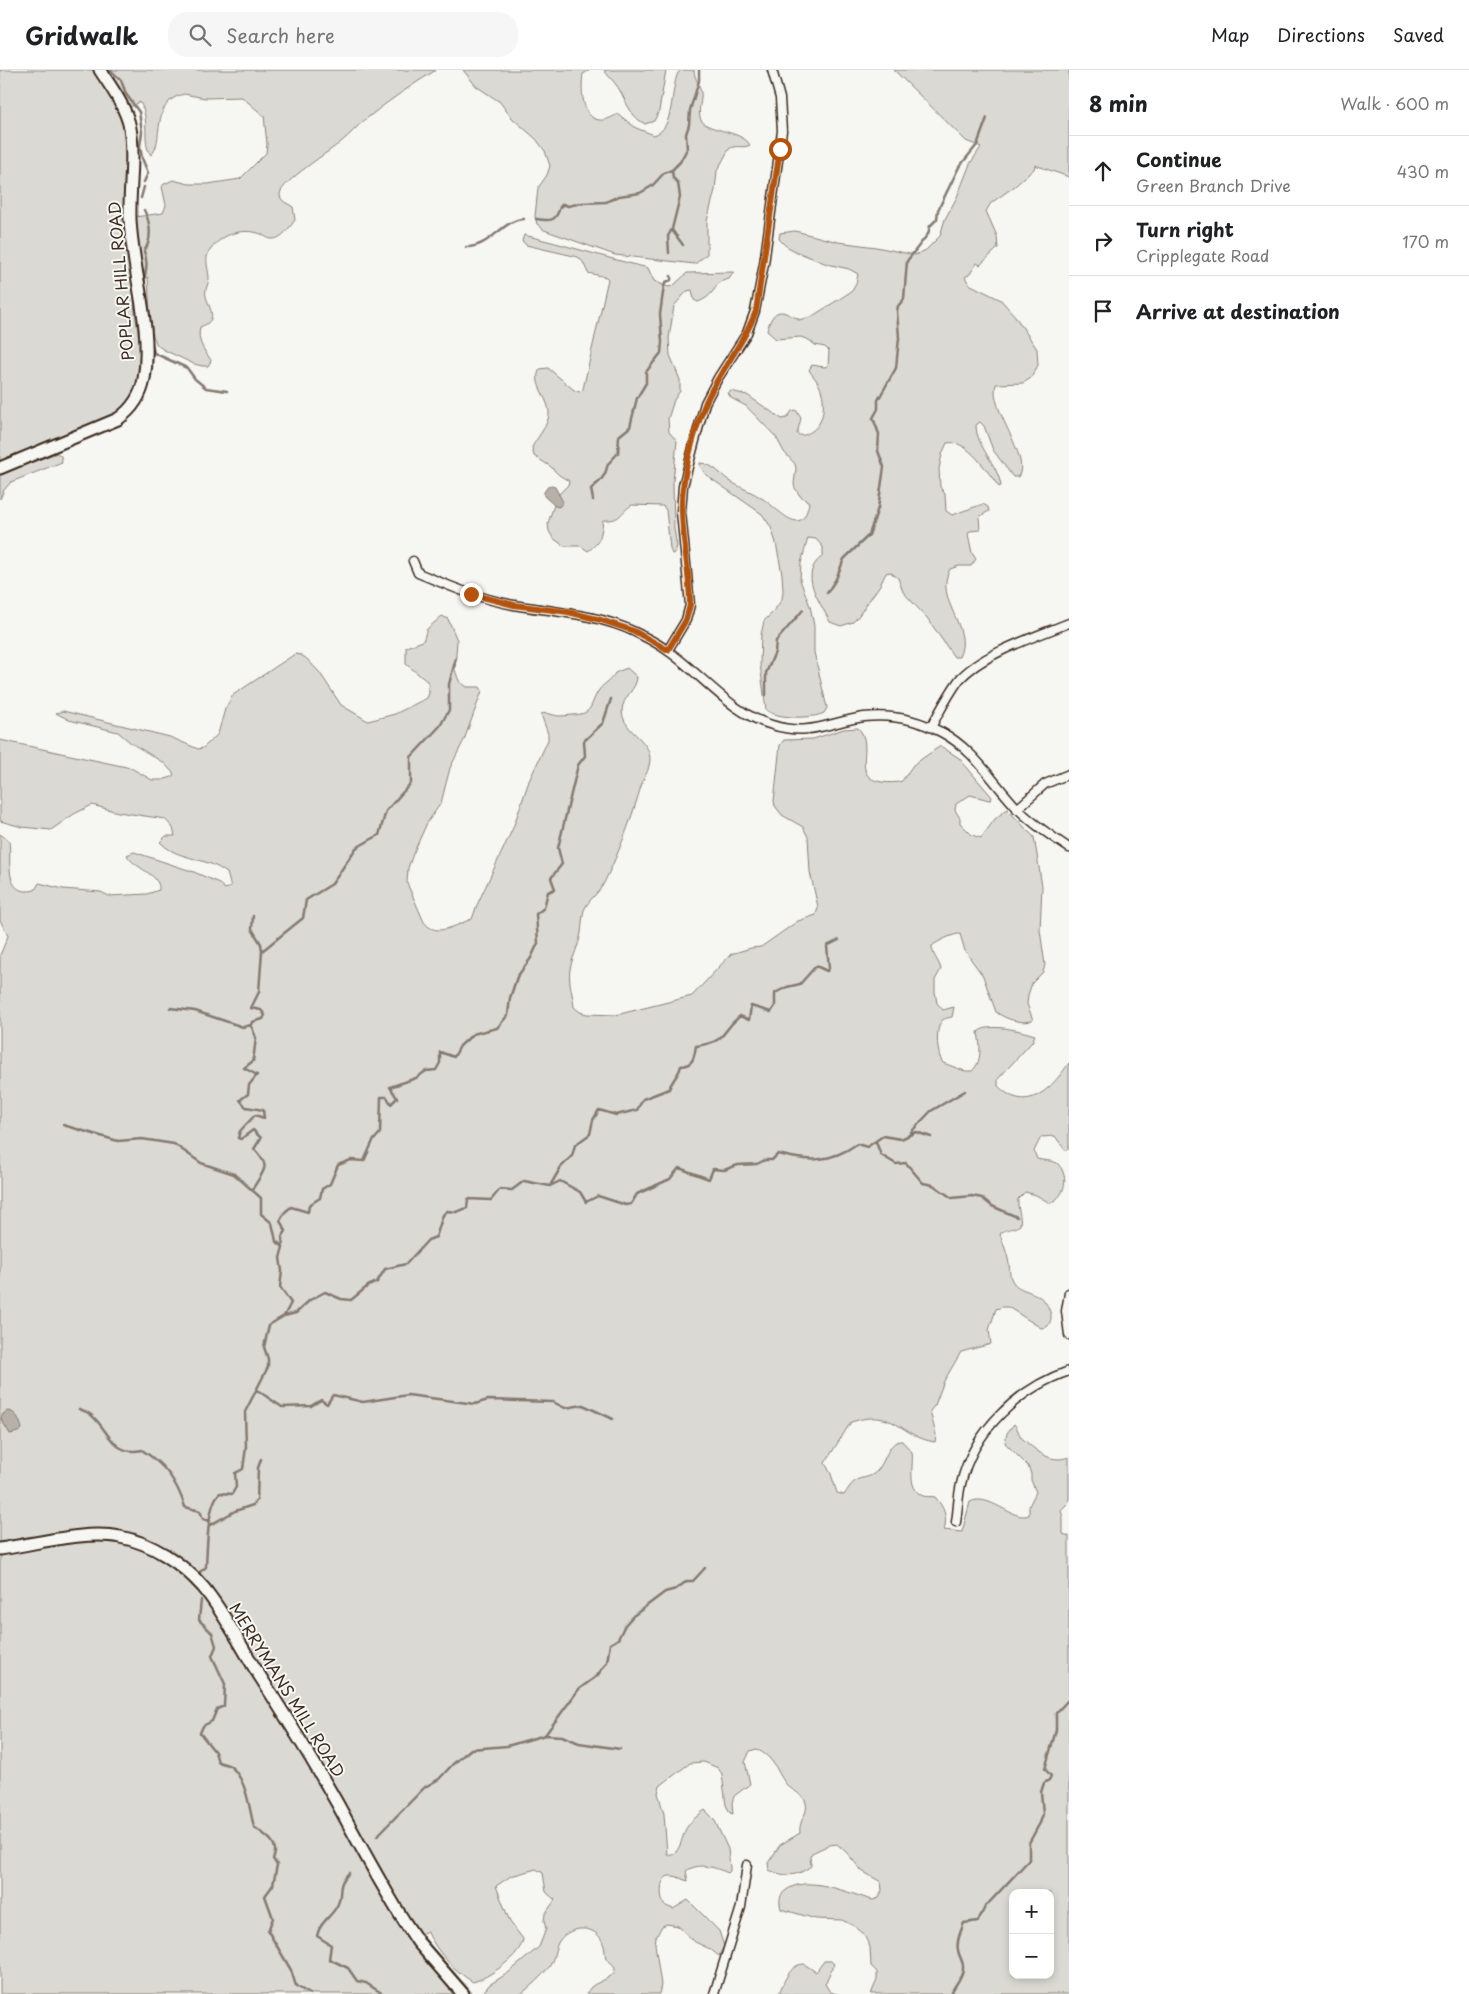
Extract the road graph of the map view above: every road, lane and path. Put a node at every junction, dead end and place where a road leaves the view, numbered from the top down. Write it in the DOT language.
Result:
graph roads {
  1 [pos="100,70"];
  2 [pos="772,70"];
  3 [pos="0,468"];
  4 [pos="413,561"];
  5 [pos="1069,623"];
  6 [pos="668,650"];
  7 [pos="931,727"];
  8 [pos="1069,774"];
  9 [pos="1017,808"];
  10 [pos="1069,848"];
  11 [pos="1069,1293"];
  12 [pos="1069,1335"];
  13 [pos="1069,1371"];
  14 [pos="956,1522"];
  15 [pos="0,1549"];
  16 [pos="747,1865"];
  17 [pos="463,1994"];
  18 [pos="714,1994"];
  1 -- 3 [label="street, POPLAR HILL ROAD"];
  2 -- 6 [label="street"];
  4 -- 6 [label="street"];
  5 -- 7 [label="street"];
  6 -- 7 [label="street"];
  7 -- 9 [label="street"];
  8 -- 9 [label="street"];
  9 -- 10 [label="street"];
  11 -- 12 [label="street"];
  13 -- 14 [label="street"];
  15 -- 17 [label="street, MERRYMANS MILL ROAD"];
  16 -- 18 [label="street"];
}
